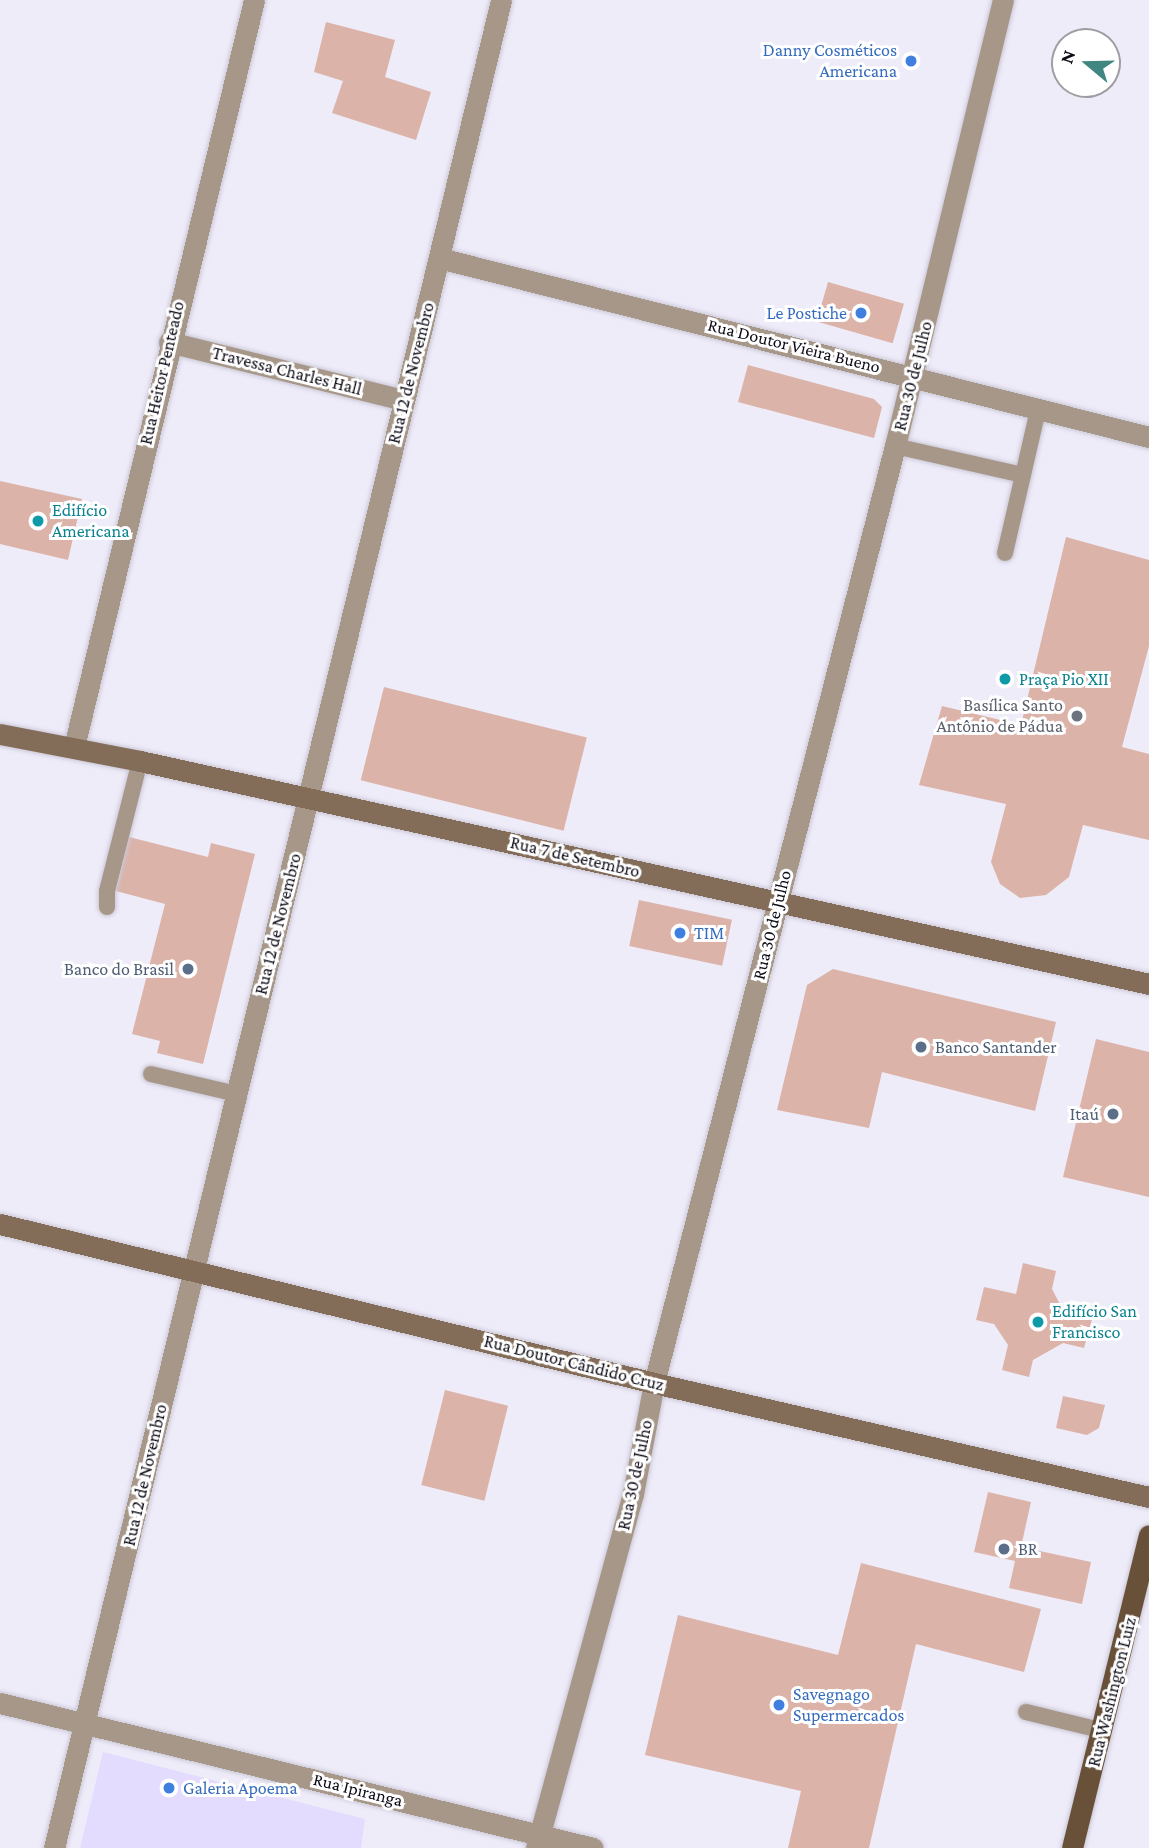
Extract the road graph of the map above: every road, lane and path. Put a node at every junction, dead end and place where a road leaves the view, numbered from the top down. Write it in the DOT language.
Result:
graph roads {
  1 [pos="254,0"];
  2 [pos="500,0"];
  3 [pos="1003,0"];
  4 [pos="439,258"];
  5 [pos="169,342"];
  6 [pos="913,376"];
  7 [pos="404,400"];
  8 [pos="1038,410"];
  9 [pos="1149,437"];
  10 [pos="895,446"];
  11 [pos="1023,475"];
  12 [pos="1004,553"];
  13 [pos="0,734"];
  14 [pos="74,747"];
  15 [pos="141,761"];
  16 [pos="308,797"];
  17 [pos="778,903"];
  18 [pos="107,908"];
  19 [pos="1149,984"];
  20 [pos="151,1074"];
  21 [pos="237,1094"];
  22 [pos="0,1224"];
  23 [pos="194,1270"];
  24 [pos="654,1383"];
  25 [pos="1149,1497"];
  26 [pos="1149,1535"];
  27 [pos="0,1703"];
  28 [pos="1026,1712"];
  29 [pos="86,1722"];
  30 [pos="1104,1731"];
  31 [pos="538,1842"];
  32 [pos="54,1848"];
  33 [pos="593,1848"];
  34 [pos="1072,1848"];
  1 -- 5 [label="street, Rua Heitor Penteado"];
  2 -- 4 [label="street, Rua 12 de Novembro"];
  3 -- 6 [label="street, Rua 30 de Julho"];
  4 -- 6 [label="street, Rua Doutor Vieira Bueno"];
  4 -- 7 [label="street, Rua 12 de Novembro"];
  5 -- 7 [label="street, Travessa Charles Hall"];
  5 -- 14 [label="street, Rua Heitor Penteado"];
  6 -- 8 [label="street, Rua Doutor Vieira Bueno"];
  6 -- 10 [label="street, Rua 30 de Julho"];
  7 -- 16 [label="street, Rua 12 de Novembro"];
  8 -- 9 [label="street, Rua Doutor Vieira Bueno"];
  8 -- 11 [label="lane"];
  10 -- 11 [label="lane"];
  10 -- 17 [label="street, Rua 30 de Julho"];
  11 -- 12 [label="lane"];
  13 -- 14 [label="street, Rua 7 de Setembro"];
  14 -- 15 [label="street, Rua 7 de Setembro"];
  15 -- 16 [label="street, Rua 7 de Setembro"];
  15 -- 18 [label="lane"];
  16 -- 17 [label="street, Rua 7 de Setembro"];
  16 -- 21 [label="street, Rua 12 de Novembro"];
  17 -- 19 [label="street, Rua 7 de Setembro"];
  17 -- 24 [label="street, Rua 30 de Julho"];
  20 -- 21 [label="lane"];
  21 -- 23 [label="street, Rua 12 de Novembro"];
  22 -- 23 [label="street, Rua Doutor Cândido Cruz"];
  23 -- 24 [label="street, Rua Doutor Cândido Cruz"];
  23 -- 29 [label="street, Rua 12 de Novembro"];
  24 -- 25 [label="street, Rua Doutor Cândido Cruz"];
  24 -- 31 [label="street, Rua 30 de Julho"];
  26 -- 30 [label="main road, Rua Washington Luiz"];
  27 -- 29 [label="street, Rua Ipiranga"];
  28 -- 30 [label="lane"];
  29 -- 31 [label="street, Rua Ipiranga"];
  29 -- 32 [label="street, Rua 12 de Novembro"];
  30 -- 34 [label="main road, Rua Washington Luiz"];
  31 -- 33 [label="street, Rua Ipiranga"];
}
